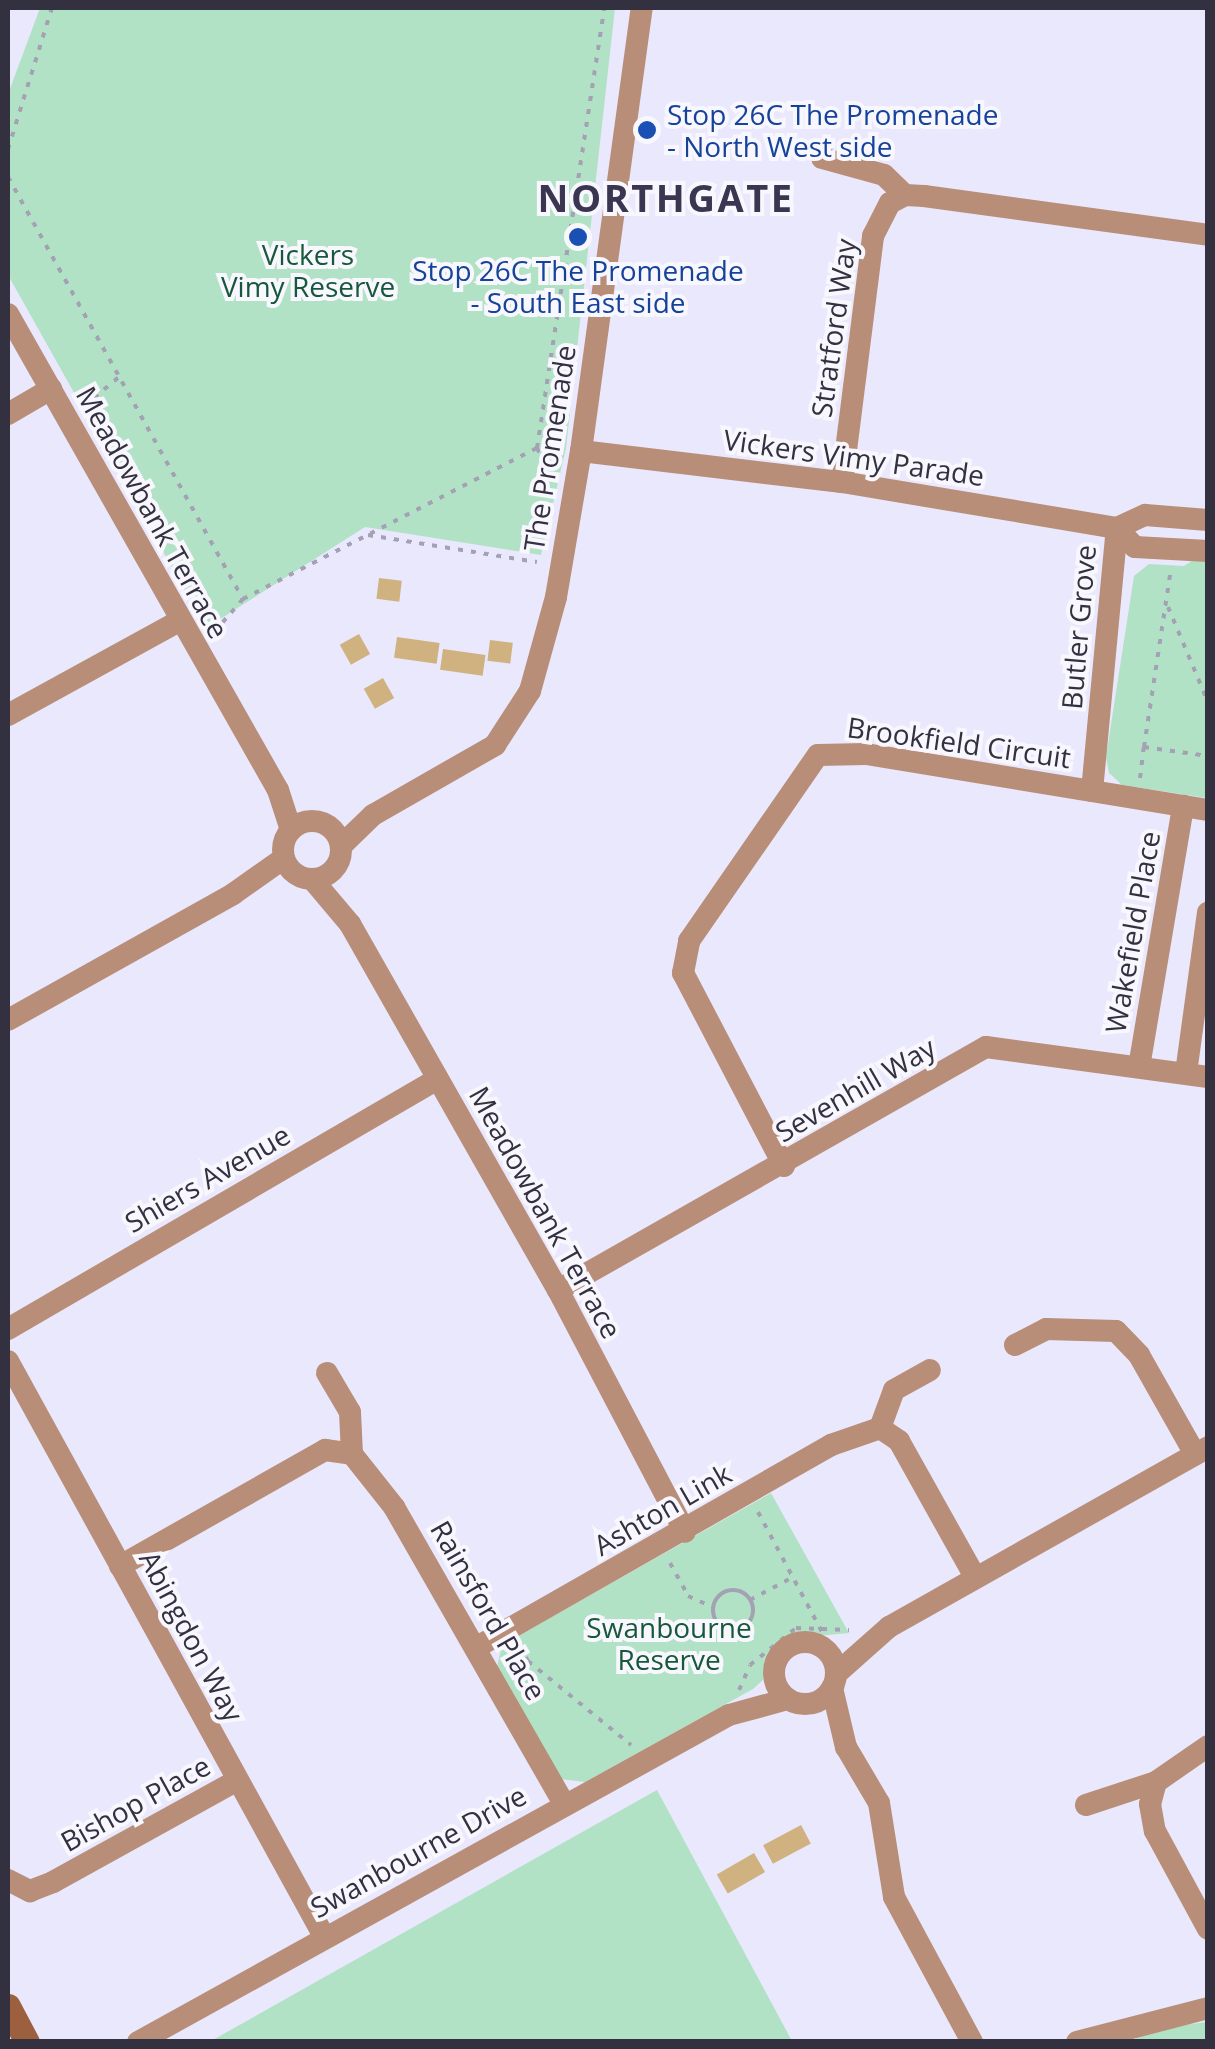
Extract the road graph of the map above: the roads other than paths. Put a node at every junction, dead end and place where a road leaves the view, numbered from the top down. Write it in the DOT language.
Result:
graph roads {
  1 [pos="642,8"];
  2 [pos="822,158"];
  3 [pos="905,195"];
  4 [pos="1208,235"];
  5 [pos="8,314"];
  6 [pos="51,389"];
  7 [pos="8,414"];
  8 [pos="582,451"];
  9 [pos="842,482"];
  10 [pos="1208,520"];
  11 [pos="1117,528"];
  12 [pos="1208,551"];
  13 [pos="178,621"];
  14 [pos="8,716"];
  15 [pos="1092,791"];
  16 [pos="1183,806"];
  17 [pos="1208,810"];
  18 [pos="373,816"];
  19 [pos="308,825"];
  20 [pos="341,846"];
  21 [pos="306,870"];
  22 [pos="1208,912"];
  23 [pos="8,1020"];
  24 [pos="1139,1067"];
  25 [pos="1196,1075"];
  26 [pos="437,1079"];
  27 [pos="784,1166"];
  28 [pos="558,1290"];
  29 [pos="8,1329"];
  30 [pos="1016,1344"];
  31 [pos="8,1361"];
  32 [pos="930,1370"];
  33 [pos="327,1373"];
  34 [pos="880,1428"];
  35 [pos="1201,1450"];
  36 [pos="352,1454"];
  37 [pos="685,1532"];
  38 [pos="120,1566"];
  39 [pos="975,1577"];
  40 [pos="890,1627"];
  41 [pos="823,1640"];
  42 [pos="477,1647"];
  43 [pos="834,1681"];
  44 [pos="788,1694"];
  45 [pos="1208,1746"];
  46 [pos="846,1747"];
  47 [pos="236,1781"];
  48 [pos="1156,1782"];
  49 [pos="564,1804"];
  50 [pos="1086,1804"];
  51 [pos="8,1880"];
  52 [pos="1208,1929"];
  53 [pos="324,1938"];
  54 [pos="8,2006"];
  55 [pos="1208,2008"];
  56 [pos="28,2042"];
  57 [pos="138,2042"];
  58 [pos="972,2042"];
  59 [pos="1077,2042"];
  1 -- 8 [label="street, The Promenade"];
  2 -- 3 [label="street"];
  3 -- 4 [label="street"];
  3 -- 9 [label="street, Stratford Way"];
  5 -- 6 [label="street, Meadowbank Terrace"];
  6 -- 7 [label="street"];
  6 -- 13 [label="street, Meadowbank Terrace"];
  8 -- 9 [label="street, Vickers Vimy Parade"];
  8 -- 18 [label="street, The Promenade"];
  9 -- 11 [label="street, Vickers Vimy Parade"];
  10 -- 11 [label="street, Vickers Vimy Parade"];
  11 -- 12 [label="street, Vickers Vimy Parade"];
  11 -- 15 [label="street, Butler Grove"];
  13 -- 14 [label="street"];
  13 -- 19 [label="street, Meadowbank Terrace"];
  15 -- 16 [label="street, Brookfield Circuit"];
  15 -- 27 [label="street, Brookfield Circuit"];
  16 -- 17 [label="street, Brookfield Circuit"];
  16 -- 24 [label="street, Wakefield Place"];
  18 -- 19 [label="street, The Promenade"];
  18 -- 20 [label="street, The Promenade"];
  19 -- 20 [label="street, Meadowbank Terrace"];
  19 -- 21 [label="street"];
  20 -- 21 [label="street"];
  21 -- 23 [label="street"];
  21 -- 26 [label="street, Meadowbank Terrace"];
  22 -- 25 [label="street"];
  24 -- 25 [label="street, Sevenhill Way"];
  24 -- 27 [label="street, Sevenhill Way"];
  26 -- 28 [label="street, Meadowbank Terrace"];
  26 -- 29 [label="street, Shiers Avenue"];
  27 -- 28 [label="street, Sevenhill Way"];
  28 -- 37 [label="street, Meadowbank Terrace"];
  30 -- 35 [label="street"];
  31 -- 38 [label="street, Abingdon Way"];
  32 -- 34 [label="street"];
  33 -- 36 [label="street"];
  34 -- 37 [label="street, Ashton Link"];
  34 -- 39 [label="street"];
  35 -- 39 [label="street"];
  36 -- 38 [label="street"];
  36 -- 42 [label="street, Rainsford Place"];
  37 -- 42 [label="street, Ashton Link"];
  38 -- 47 [label="street, Abingdon Way"];
  39 -- 40 [label="street"];
  40 -- 41 [label="street"];
  40 -- 43 [label="street"];
  41 -- 43 [label="street"];
  41 -- 44 [label="street"];
  42 -- 49 [label="street, Rainsford Place"];
  43 -- 44 [label="street, Swanbourne Drive"];
  43 -- 46 [label="street"];
  44 -- 46 [label="street"];
  44 -- 49 [label="street, Swanbourne Drive"];
  45 -- 48 [label="street"];
  46 -- 58 [label="street"];
  47 -- 51 [label="street, Bishop Place"];
  47 -- 53 [label="street, Abingdon Way"];
  48 -- 50 [label="street"];
  48 -- 52 [label="street"];
  49 -- 53 [label="street, Swanbourne Drive"];
  53 -- 57 [label="street, Swanbourne Drive"];
  54 -- 56 [label="main road"];
  55 -- 59 [label="street"];
}
